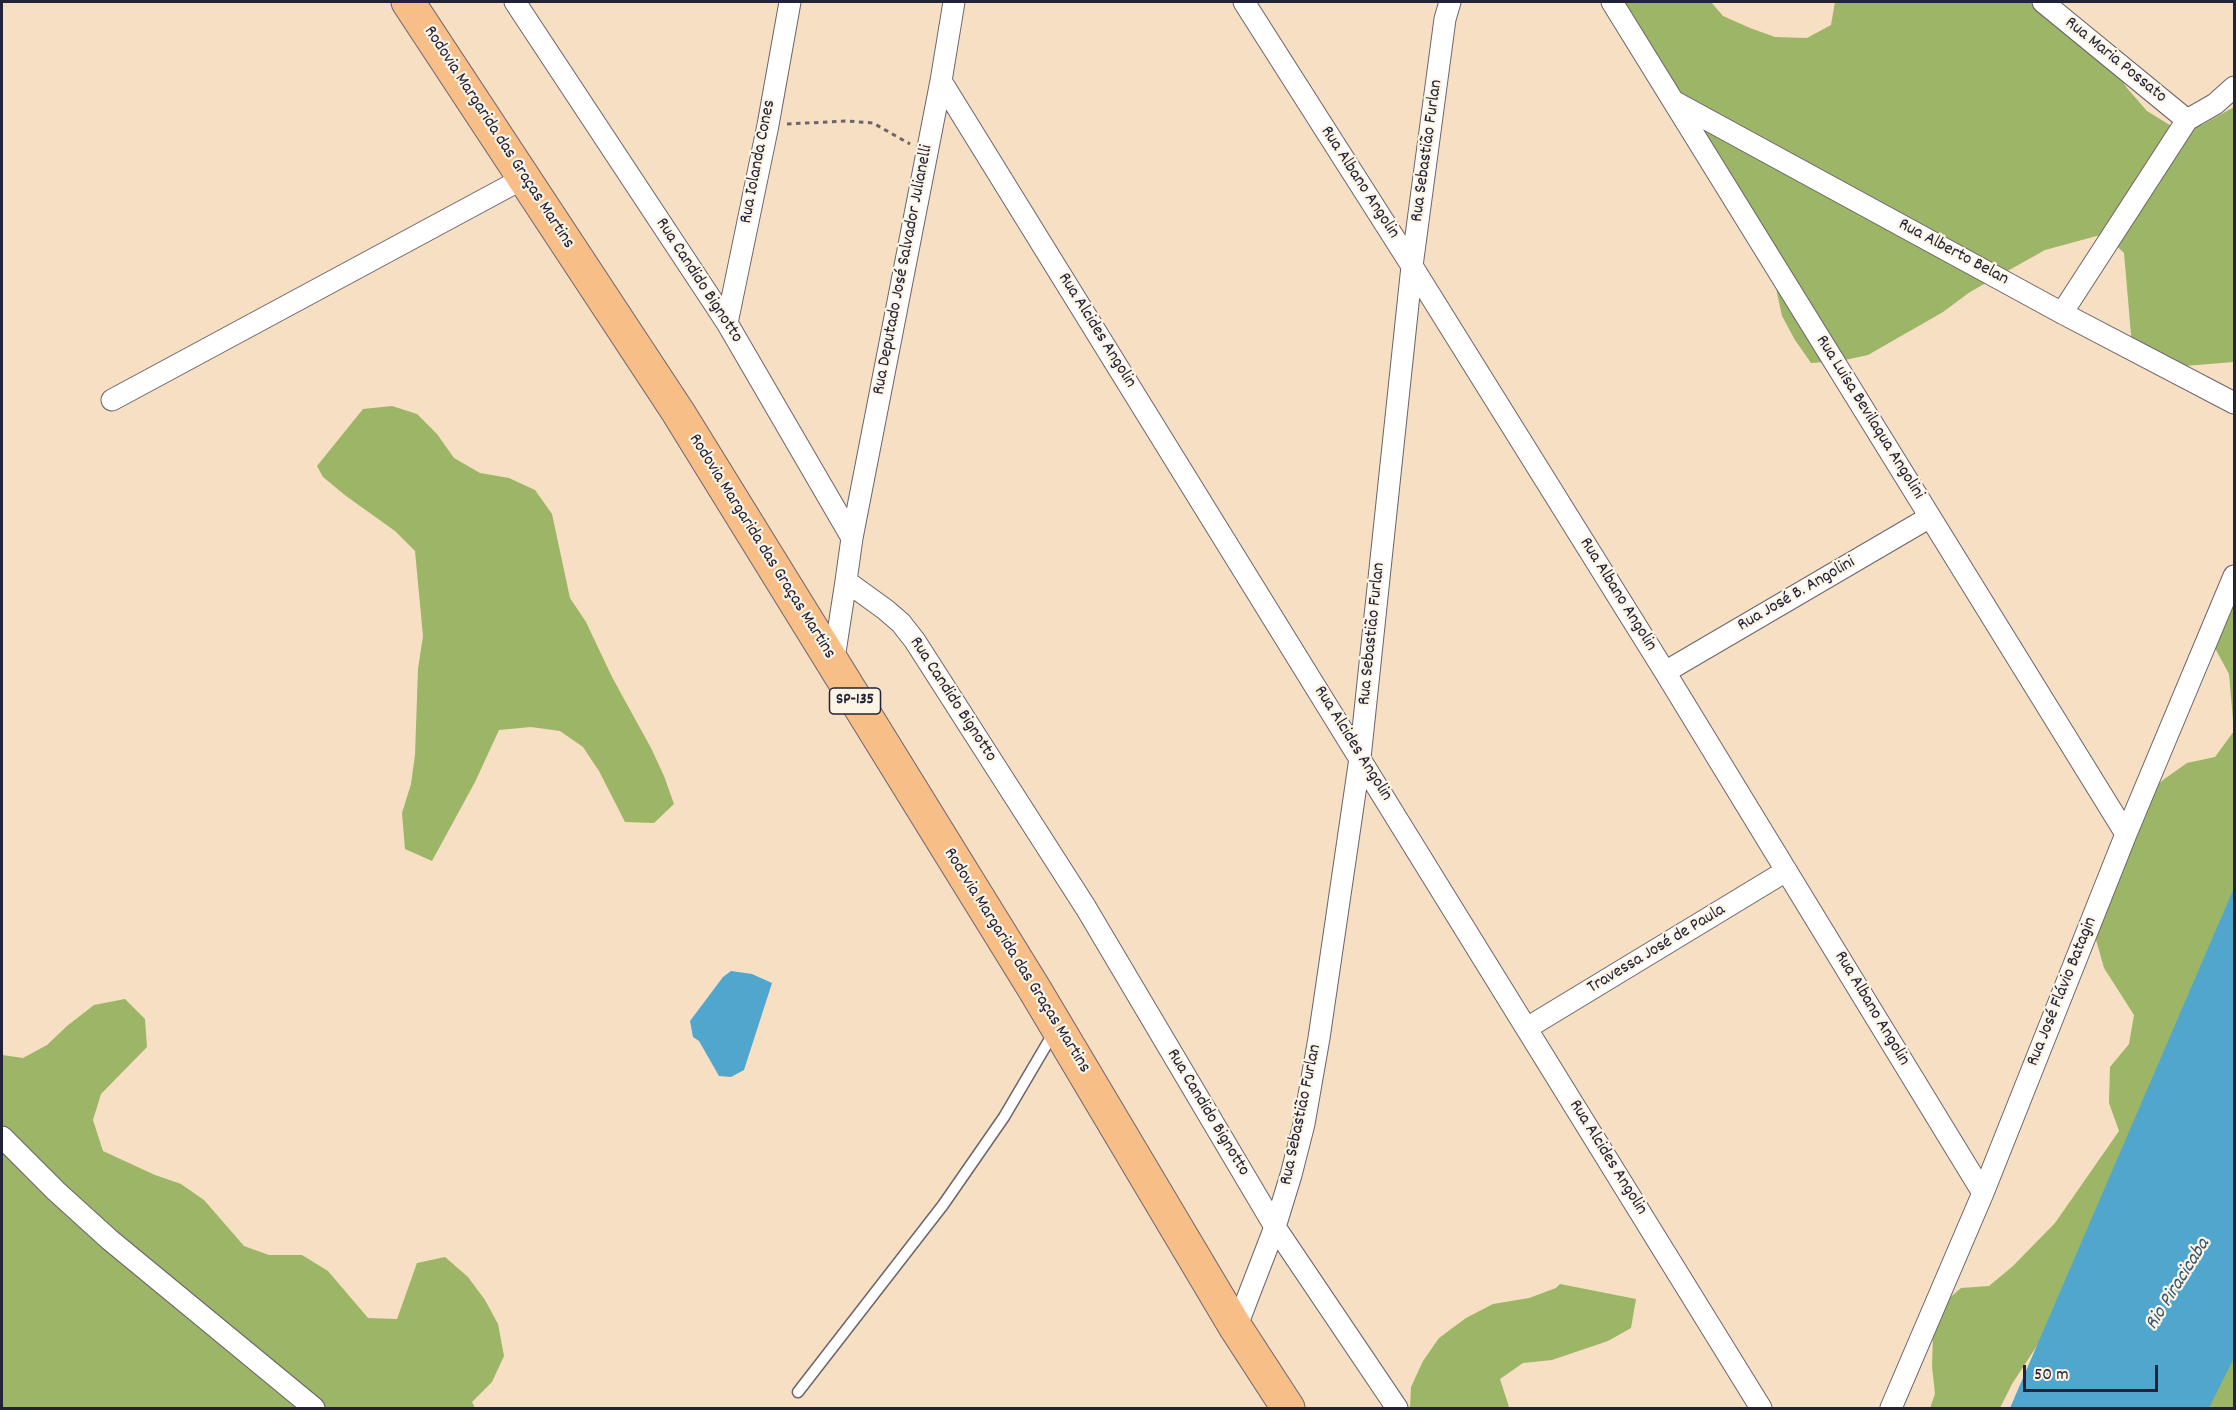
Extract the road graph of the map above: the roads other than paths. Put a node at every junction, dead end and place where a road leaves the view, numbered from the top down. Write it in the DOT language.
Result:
graph roads {
  1 [pos="515,2"];
  2 [pos="790,2"];
  3 [pos="954,2"];
  4 [pos="1244,2"];
  5 [pos="1450,2"];
  6 [pos="1612,2"];
  7 [pos="2043,2"];
  8 [pos="417,5"];
  9 [pos="941,81"];
  10 [pos="2235,87"];
  11 [pos="1673,101"];
  12 [pos="2187,120"];
  13 [pos="524,178"];
  14 [pos="1412,266"];
  15 [pos="2062,313"];
  16 [pos="727,323"];
  17 [pos="112,400"];
  18 [pos="2235,404"];
  19 [pos="1930,517"];
  20 [pos="852,538"];
  21 [pos="2235,576"];
  22 [pos="846,581"];
  23 [pos="833,665"];
  24 [pos="1665,672"];
  25 [pos="1360,758"];
  26 [pos="2126,834"];
  27 [pos="1786,871"];
  28 [pos="1057,1026"];
  29 [pos="1527,1028"];
  30 [pos="2,1137"];
  31 [pos="1983,1193"];
  32 [pos="1275,1227"];
  33 [pos="1236,1328"];
  34 [pos="798,1392"];
  35 [pos="314,1408"];
  36 [pos="1288,1408"];
  37 [pos="1397,1408"];
  38 [pos="1761,1408"];
  39 [pos="1891,1408"];
  1 -- 16 [label="street, Rua Candido Bignotto"];
  2 -- 16 [label="street, Rua Iolanda Cones"];
  3 -- 9 [label="street, Rua Deputado José Salvador Julianelli"];
  4 -- 14 [label="street, Rua Albano Angolin"];
  5 -- 14 [label="street, Rua Sebastião Furlan"];
  6 -- 11 [label="street, Rua Luisa Bevilaqua Angolini"];
  7 -- 12 [label="street, Rua Maria Possato"];
  8 -- 13 [label="main road, Rodovia Margarida das Graças Martins / SP-135"];
  9 -- 20 [label="street, Rua Deputado José Salvador Julianelli"];
  9 -- 25 [label="street, Rua Alcides Angolin"];
  10 -- 12 [label="street"];
  11 -- 15 [label="street, Rua Alberto Belan"];
  11 -- 19 [label="street, Rua Luisa Bevilaqua Angolini"];
  12 -- 15 [label="street"];
  13 -- 17 [label="street"];
  13 -- 23 [label="main road, Rodovia Margarida das Graças Martins / SP-135"];
  14 -- 24 [label="street, Rua Albano Angolin"];
  14 -- 25 [label="street, Rua Sebastião Furlan"];
  15 -- 18 [label="street, Rua Alberto Belan"];
  16 -- 20 [label="street, Rua Candido Bignotto"];
  19 -- 24 [label="street, Rua José B. Angolini"];
  19 -- 26 [label="street, Rua Luisa Bevilaqua Angolini"];
  20 -- 22 [label="street"];
  21 -- 26 [label="street, Rua José Flávio Batagin"];
  22 -- 23 [label="street"];
  22 -- 32 [label="street, Rua Candido Bignotto"];
  23 -- 28 [label="main road, Rodovia Margarida das Graças Martins / SP-135"];
  24 -- 27 [label="street, Rua Albano Angolin"];
  25 -- 29 [label="street, Rua Alcides Angolin"];
  25 -- 32 [label="street, Rua Sebastião Furlan"];
  26 -- 31 [label="street, Rua José Flávio Batagin"];
  27 -- 29 [label="street, Travessa José de Paula"];
  27 -- 31 [label="street, Rua Albano Angolin"];
  28 -- 33 [label="main road, Rodovia Margarida das Graças Martins / SP-135"];
  28 -- 34 [label="lane"];
  29 -- 38 [label="street, Rua Alcides Angolin"];
  30 -- 35 [label="street"];
  31 -- 39 [label="street, Rua José Flávio Batagin"];
  32 -- 33 [label="street, Rua Sebastião Furlan"];
  32 -- 37 [label="street, Rua Candido Bignotto"];
  33 -- 36 [label="main road, Rodovia Margarida das Graças Martins / SP-135"];
}
